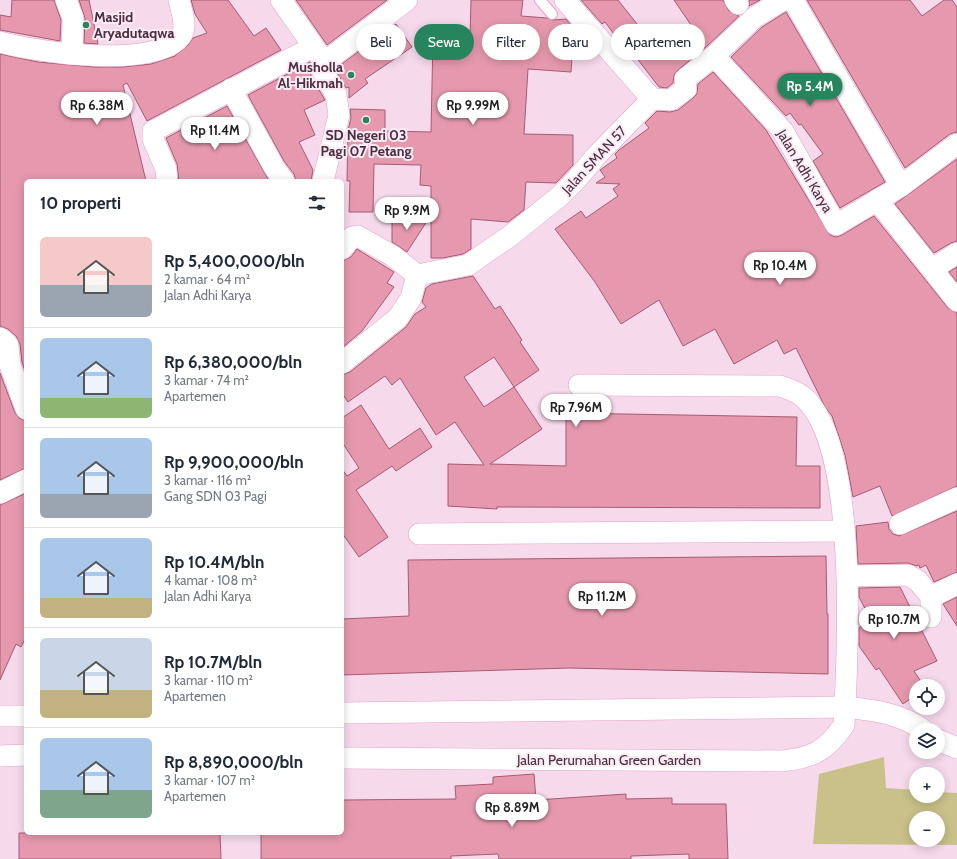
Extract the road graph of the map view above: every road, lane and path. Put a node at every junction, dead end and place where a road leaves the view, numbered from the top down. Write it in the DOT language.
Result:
graph roads {
  1 [pos="66,0"];
  2 [pos="179,0"];
  3 [pos="282,0"];
  4 [pos="407,0"];
  5 [pos="540,0"];
  6 [pos="782,0"];
  7 [pos="793,0"];
  8 [pos="558,7"];
  9 [pos="0,42"];
  10 [pos="72,54"];
  11 [pos="319,54"];
  12 [pos="714,56"];
  13 [pos="231,89"];
  14 [pos="652,99"];
  15 [pos="957,144"];
  16 [pos="167,179"];
  17 [pos="283,179"];
  18 [pos="323,179"];
  19 [pos="901,186"];
  20 [pos="877,200"];
  21 [pos="344,246"];
  22 [pos="957,253"];
  23 [pos="932,269"];
  24 [pos="417,275"];
  25 [pos="957,301"];
  26 [pos="0,338"];
  27 [pos="344,361"];
  28 [pos="579,385"];
  29 [pos="24,404"];
  30 [pos="24,481"];
  31 [pos="0,493"];
  32 [pos="957,498"];
  33 [pos="900,524"];
  34 [pos="844,531"];
  35 [pos="419,534"];
  36 [pos="847,576"];
  37 [pos="957,584"];
  38 [pos="845,707"];
  39 [pos="344,713"];
  40 [pos="0,716"];
  41 [pos="24,716"];
  42 [pos="910,723"];
  43 [pos="945,743"];
  44 [pos="957,748"];
  45 [pos="24,755"];
  46 [pos="0,756"];
  47 [pos="344,758"];
  1 -- 10 [label="street"];
  2 -- 10 [label="street"];
  3 -- 11 [label="street"];
  4 -- 11 [label="street"];
  5 -- 8 [label="lane"];
  6 -- 12 [label="street"];
  7 -- 19 [label="street"];
  8 -- 14 [label="street"];
  9 -- 10 [label="street"];
  11 -- 13 [label="street"];
  11 -- 18 [label="street"];
  12 -- 14 [label="street"];
  12 -- 20 [label="street, Jalan Adhi Karya"];
  13 -- 16 [label="street"];
  13 -- 17 [label="street"];
  14 -- 24 [label="street, Jalan SMAN 57"];
  15 -- 19 [label="street, Jalan Adhi Karya"];
  19 -- 20 [label="street, Jalan Adhi Karya"];
  20 -- 23 [label="street"];
  21 -- 24 [label="street"];
  22 -- 23 [label="street"];
  23 -- 25 [label="street"];
  24 -- 27 [label="street"];
  26 -- 29 [label="street"];
  28 -- 34 [label="street, Jalan Perumahan Green Garden"];
  30 -- 31 [label="street"];
  32 -- 33 [label="street"];
  34 -- 35 [label="street"];
  34 -- 36 [label="street, Jalan Perumahan Green Garden"];
  36 -- 37 [label="street"];
  36 -- 38 [label="street, Jalan Perumahan Green Garden"];
  38 -- 39 [label="street"];
  38 -- 42 [label="street"];
  38 -- 47 [label="street, Jalan Perumahan Green Garden"];
  40 -- 41 [label="street"];
  43 -- 44 [label="street"];
  45 -- 46 [label="street"];
}
